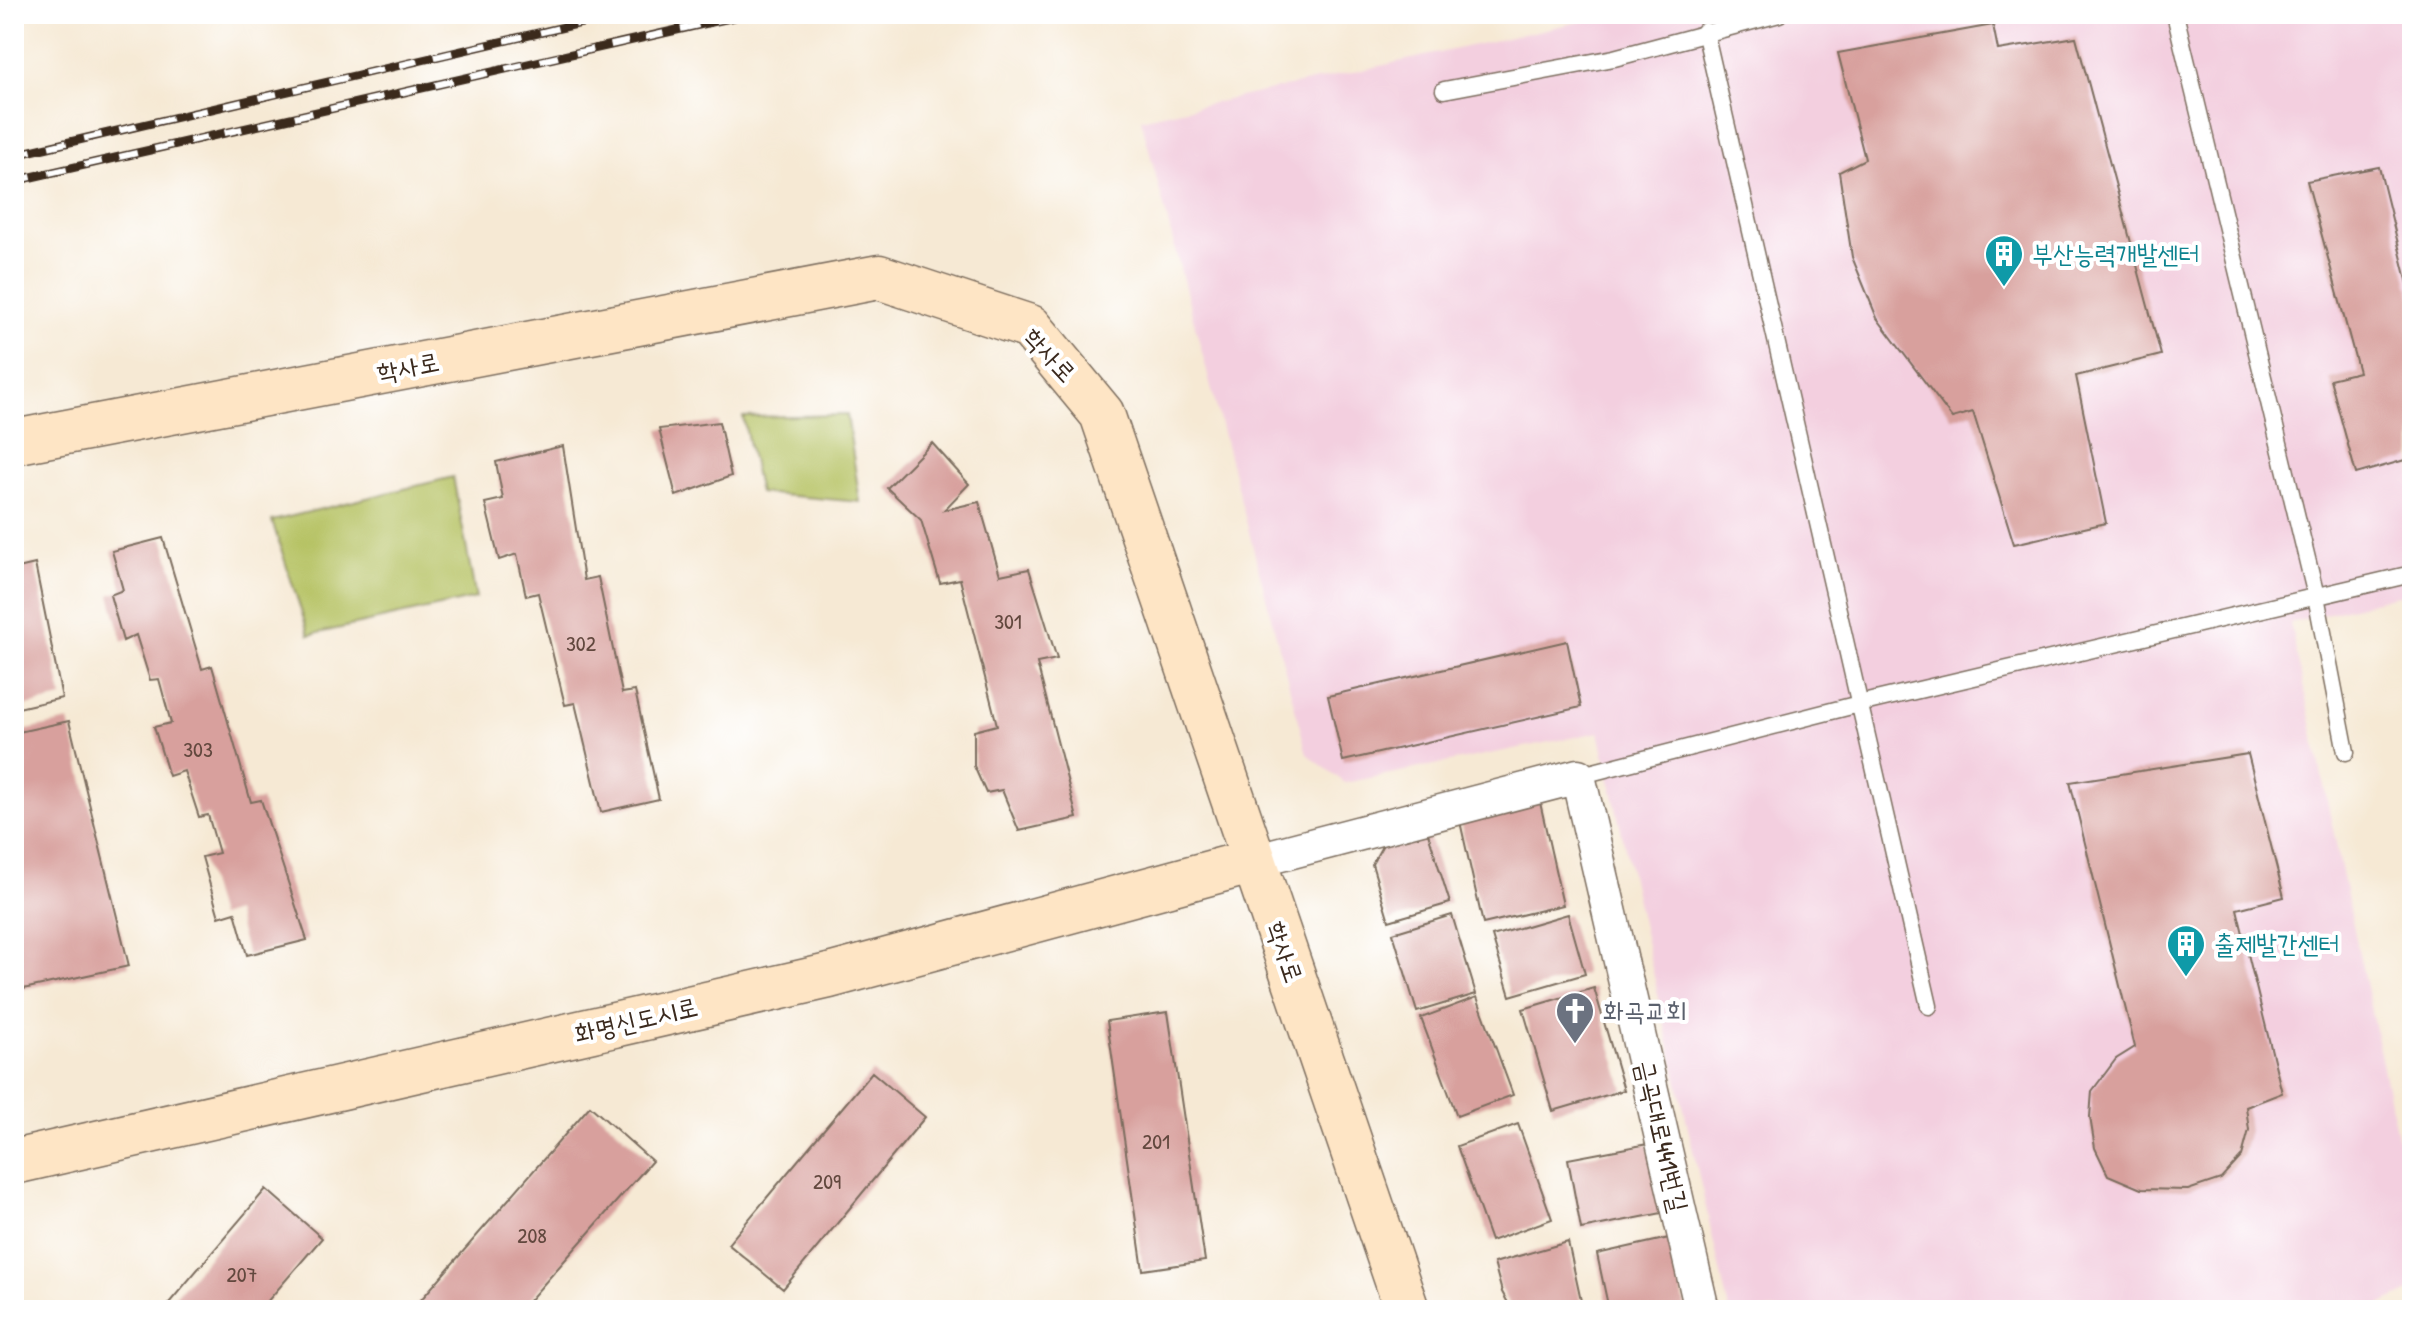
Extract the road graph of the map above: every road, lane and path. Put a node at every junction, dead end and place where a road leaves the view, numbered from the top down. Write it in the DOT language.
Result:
graph roads {
  1 [pos="1779,14"];
  2 [pos="2175,14"];
  3 [pos="1705,31"];
  4 [pos="1444,90"];
  5 [pos="14,442"];
  6 [pos="2403,576"];
  7 [pos="2316,596"];
  8 [pos="1859,704"];
  9 [pos="2346,752"];
  10 [pos="1578,776"];
  11 [pos="1254,861"];
  12 [pos="1929,1006"];
  13 [pos="14,1162"];
  14 [pos="1407,1310"];
  15 [pos="1702,1310"];
  1 -- 3 [label="lane"];
  2 -- 7 [label="lane"];
  3 -- 4 [label="lane"];
  3 -- 8 [label="lane"];
  5 -- 11 [label="main road, 학사로"];
  6 -- 7 [label="lane"];
  7 -- 8 [label="lane"];
  7 -- 9 [label="lane"];
  8 -- 10 [label="lane"];
  8 -- 12 [label="lane"];
  10 -- 11 [label="street"];
  10 -- 15 [label="street, 금곡대로441번길"];
  11 -- 13 [label="main road, 화명신도시로"];
  11 -- 14 [label="main road, 학사로"];
}
